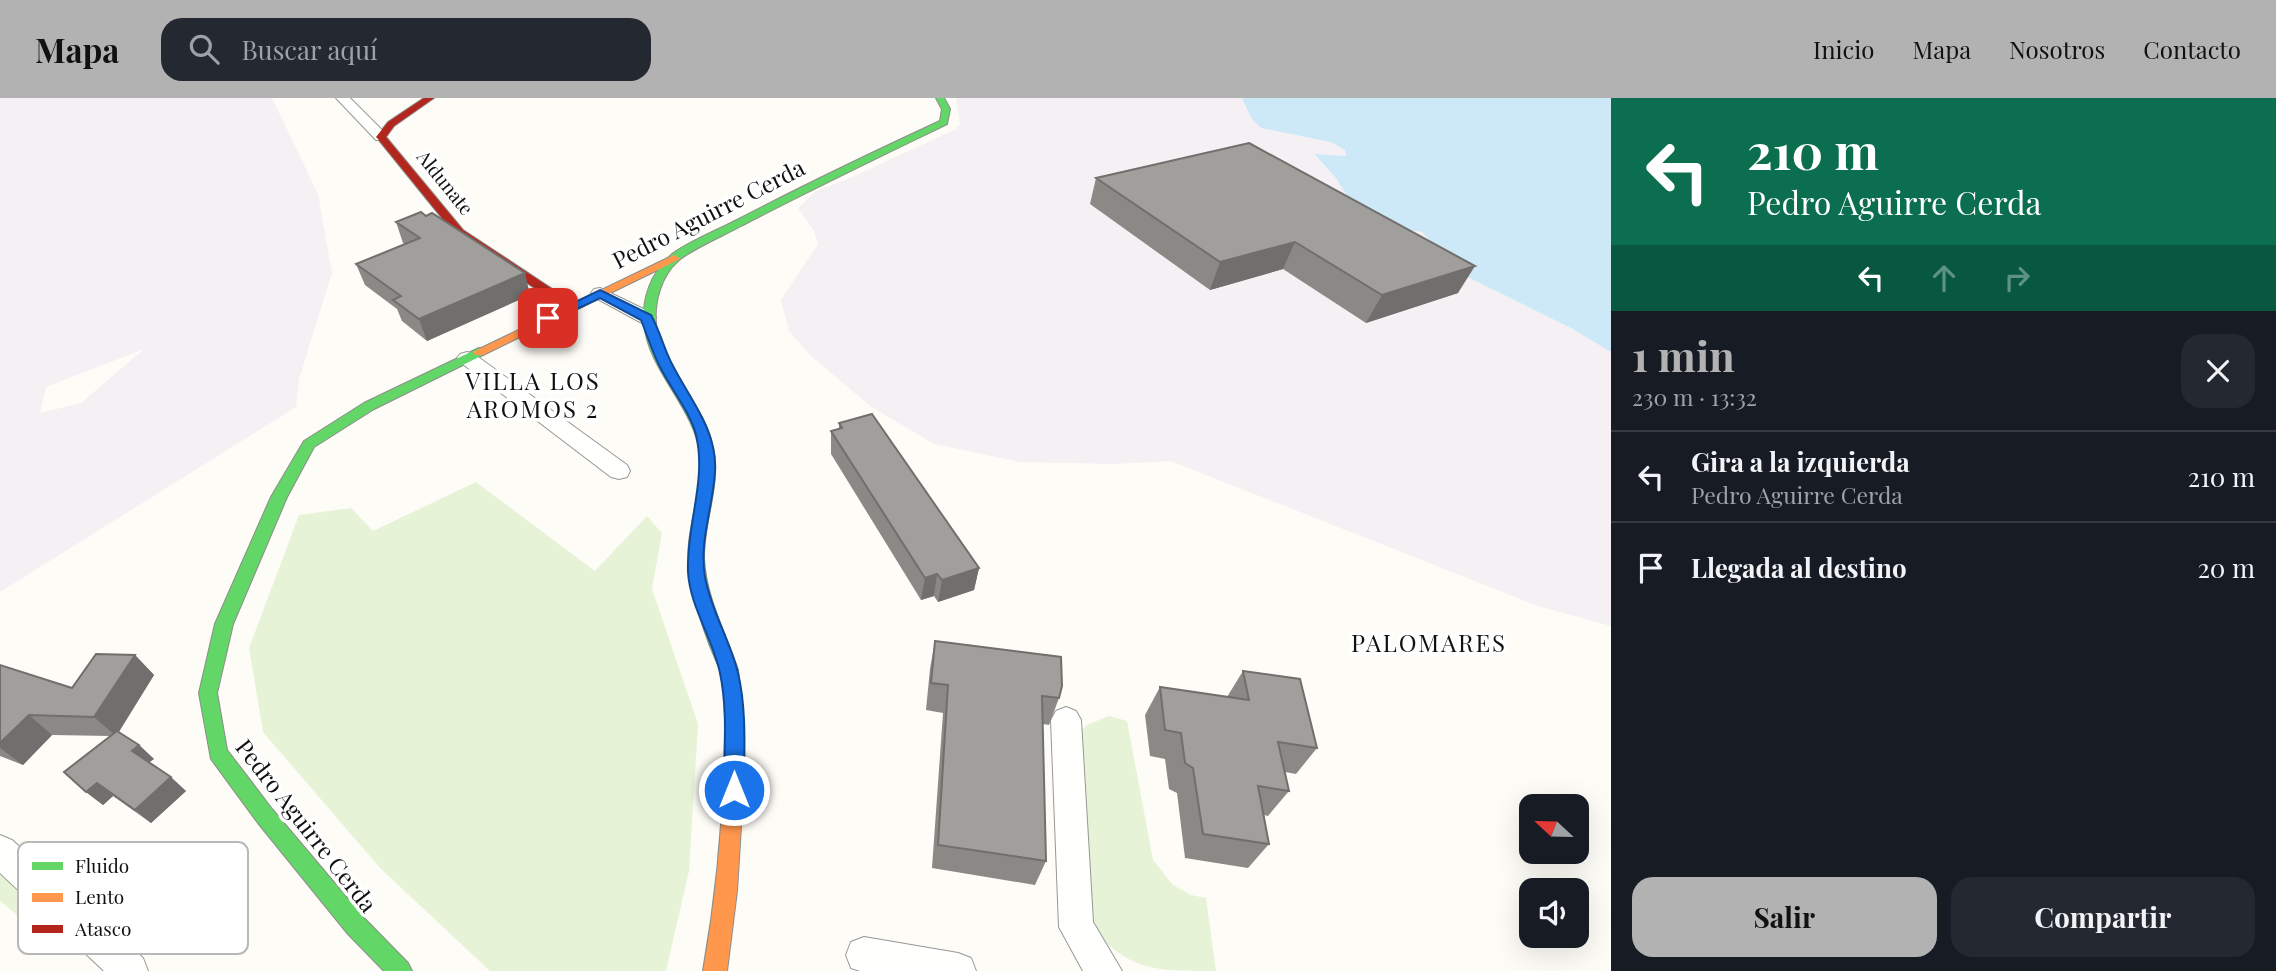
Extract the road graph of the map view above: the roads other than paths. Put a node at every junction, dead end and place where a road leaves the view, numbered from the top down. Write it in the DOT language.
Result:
graph roads {
  1 [pos="343,98"];
  2 [pos="430,98"];
  3 [pos="940,98"];
  4 [pos="381,136"];
  5 [pos="674,258"];
  6 [pos="600,293"];
  7 [pos="571,307"];
  8 [pos="647,318"];
  9 [pos="467,358"];
  10 [pos="619,471"];
  11 [pos="1066,720"];
  12 [pos="0,851"];
  13 [pos="18,868"];
  14 [pos="112,954"];
  15 [pos="863,955"];
  16 [pos="130,971"];
  17 [pos="400,971"];
  18 [pos="715,971"];
  19 [pos="958,971"];
  20 [pos="1104,971"];
  1 -- 4 [label="street"];
  2 -- 4 [label="street"];
  3 -- 5 [label="street, Pedro Aguirre Cerda"];
  4 -- 7 [label="street, Aldunate"];
  5 -- 6 [label="street, Pedro Aguirre Cerda"];
  5 -- 8 [label="street"];
  6 -- 7 [label="street, Pedro Aguirre Cerda"];
  6 -- 8 [label="street"];
  7 -- 9 [label="street, Pedro Aguirre Cerda"];
  8 -- 18 [label="street"];
  9 -- 10 [label="street"];
  9 -- 17 [label="street, Pedro Aguirre Cerda"];
  11 -- 20 [label="street"];
  12 -- 13 [label="street"];
  14 -- 16 [label="street"];
  15 -- 19 [label="street"];
}
